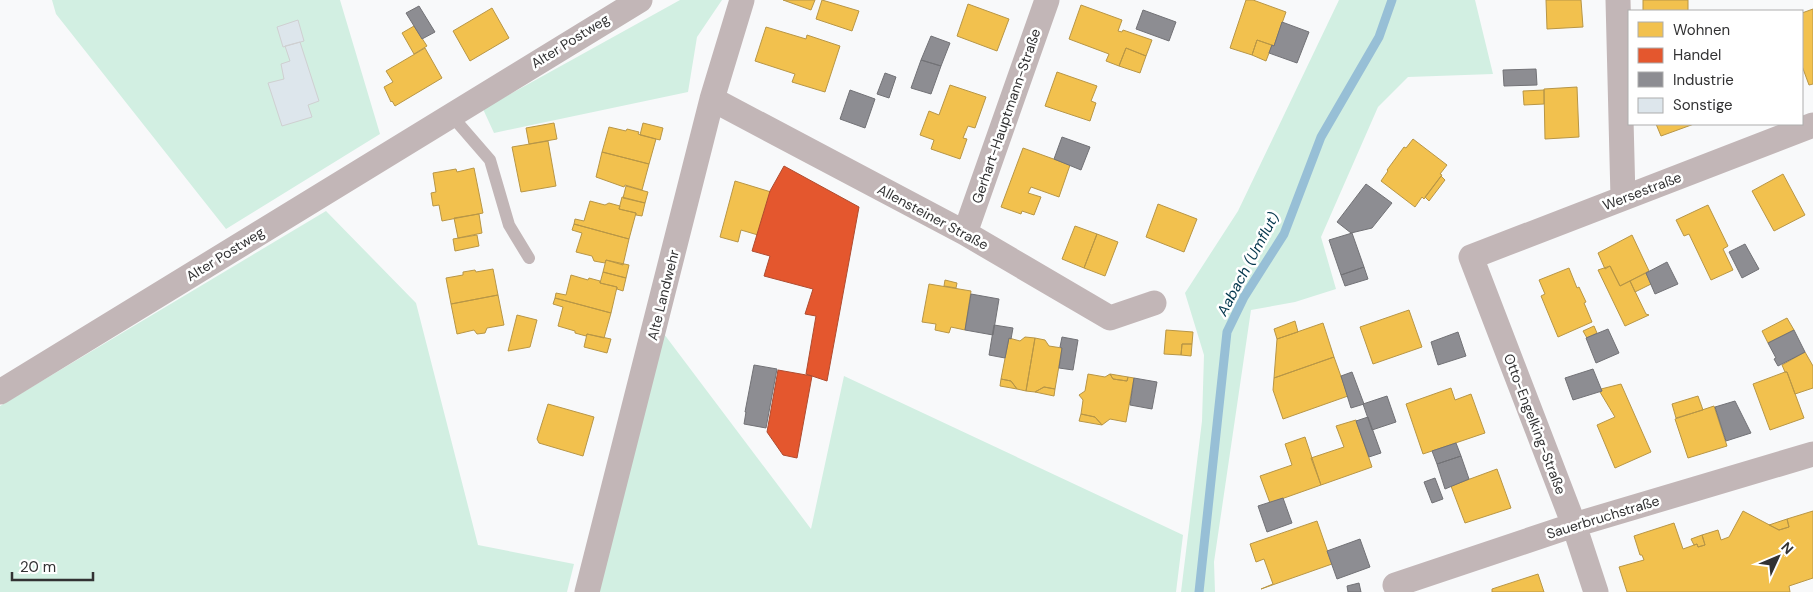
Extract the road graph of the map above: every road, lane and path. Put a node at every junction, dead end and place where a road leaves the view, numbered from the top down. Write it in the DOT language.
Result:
graph roads {
  1 [pos="640,0"];
  2 [pos="742,0"];
  3 [pos="1047,0"];
  4 [pos="1618,0"];
  5 [pos="614,6"];
  6 [pos="712,99"];
  7 [pos="451,115"];
  8 [pos="1813,125"];
  9 [pos="1623,198"];
  10 [pos="966,233"];
  11 [pos="1471,257"];
  12 [pos="530,258"];
  13 [pos="1154,303"];
  14 [pos="0,392"];
  15 [pos="1813,454"];
  16 [pos="1574,525"];
  17 [pos="1395,585"];
  18 [pos="587,592"];
  19 [pos="1596,592"];
  1 -- 5 [label="street, Alter Postweg"];
  2 -- 6 [label="street, Alte Landwehr"];
  3 -- 10 [label="street, Gerhart-Hauptmann-Straße"];
  4 -- 9 [label="street"];
  5 -- 7 [label="street, Alter Postweg"];
  6 -- 10 [label="street, Allensteiner Straße"];
  6 -- 18 [label="street, Alte Landwehr"];
  7 -- 12 [label="lane"];
  7 -- 14 [label="street, Alter Postweg"];
  8 -- 9 [label="street, Wersestraße"];
  9 -- 11 [label="street, Wersestraße"];
  10 -- 13 [label="street, Allensteiner Straße"];
  11 -- 16 [label="street, Otto-Engelking-Straße"];
  15 -- 16 [label="street, Sauerbruchstraße"];
  16 -- 17 [label="street, Sauerbruchstraße"];
  16 -- 19 [label="street, Otto-Engelking-Straße"];
}
